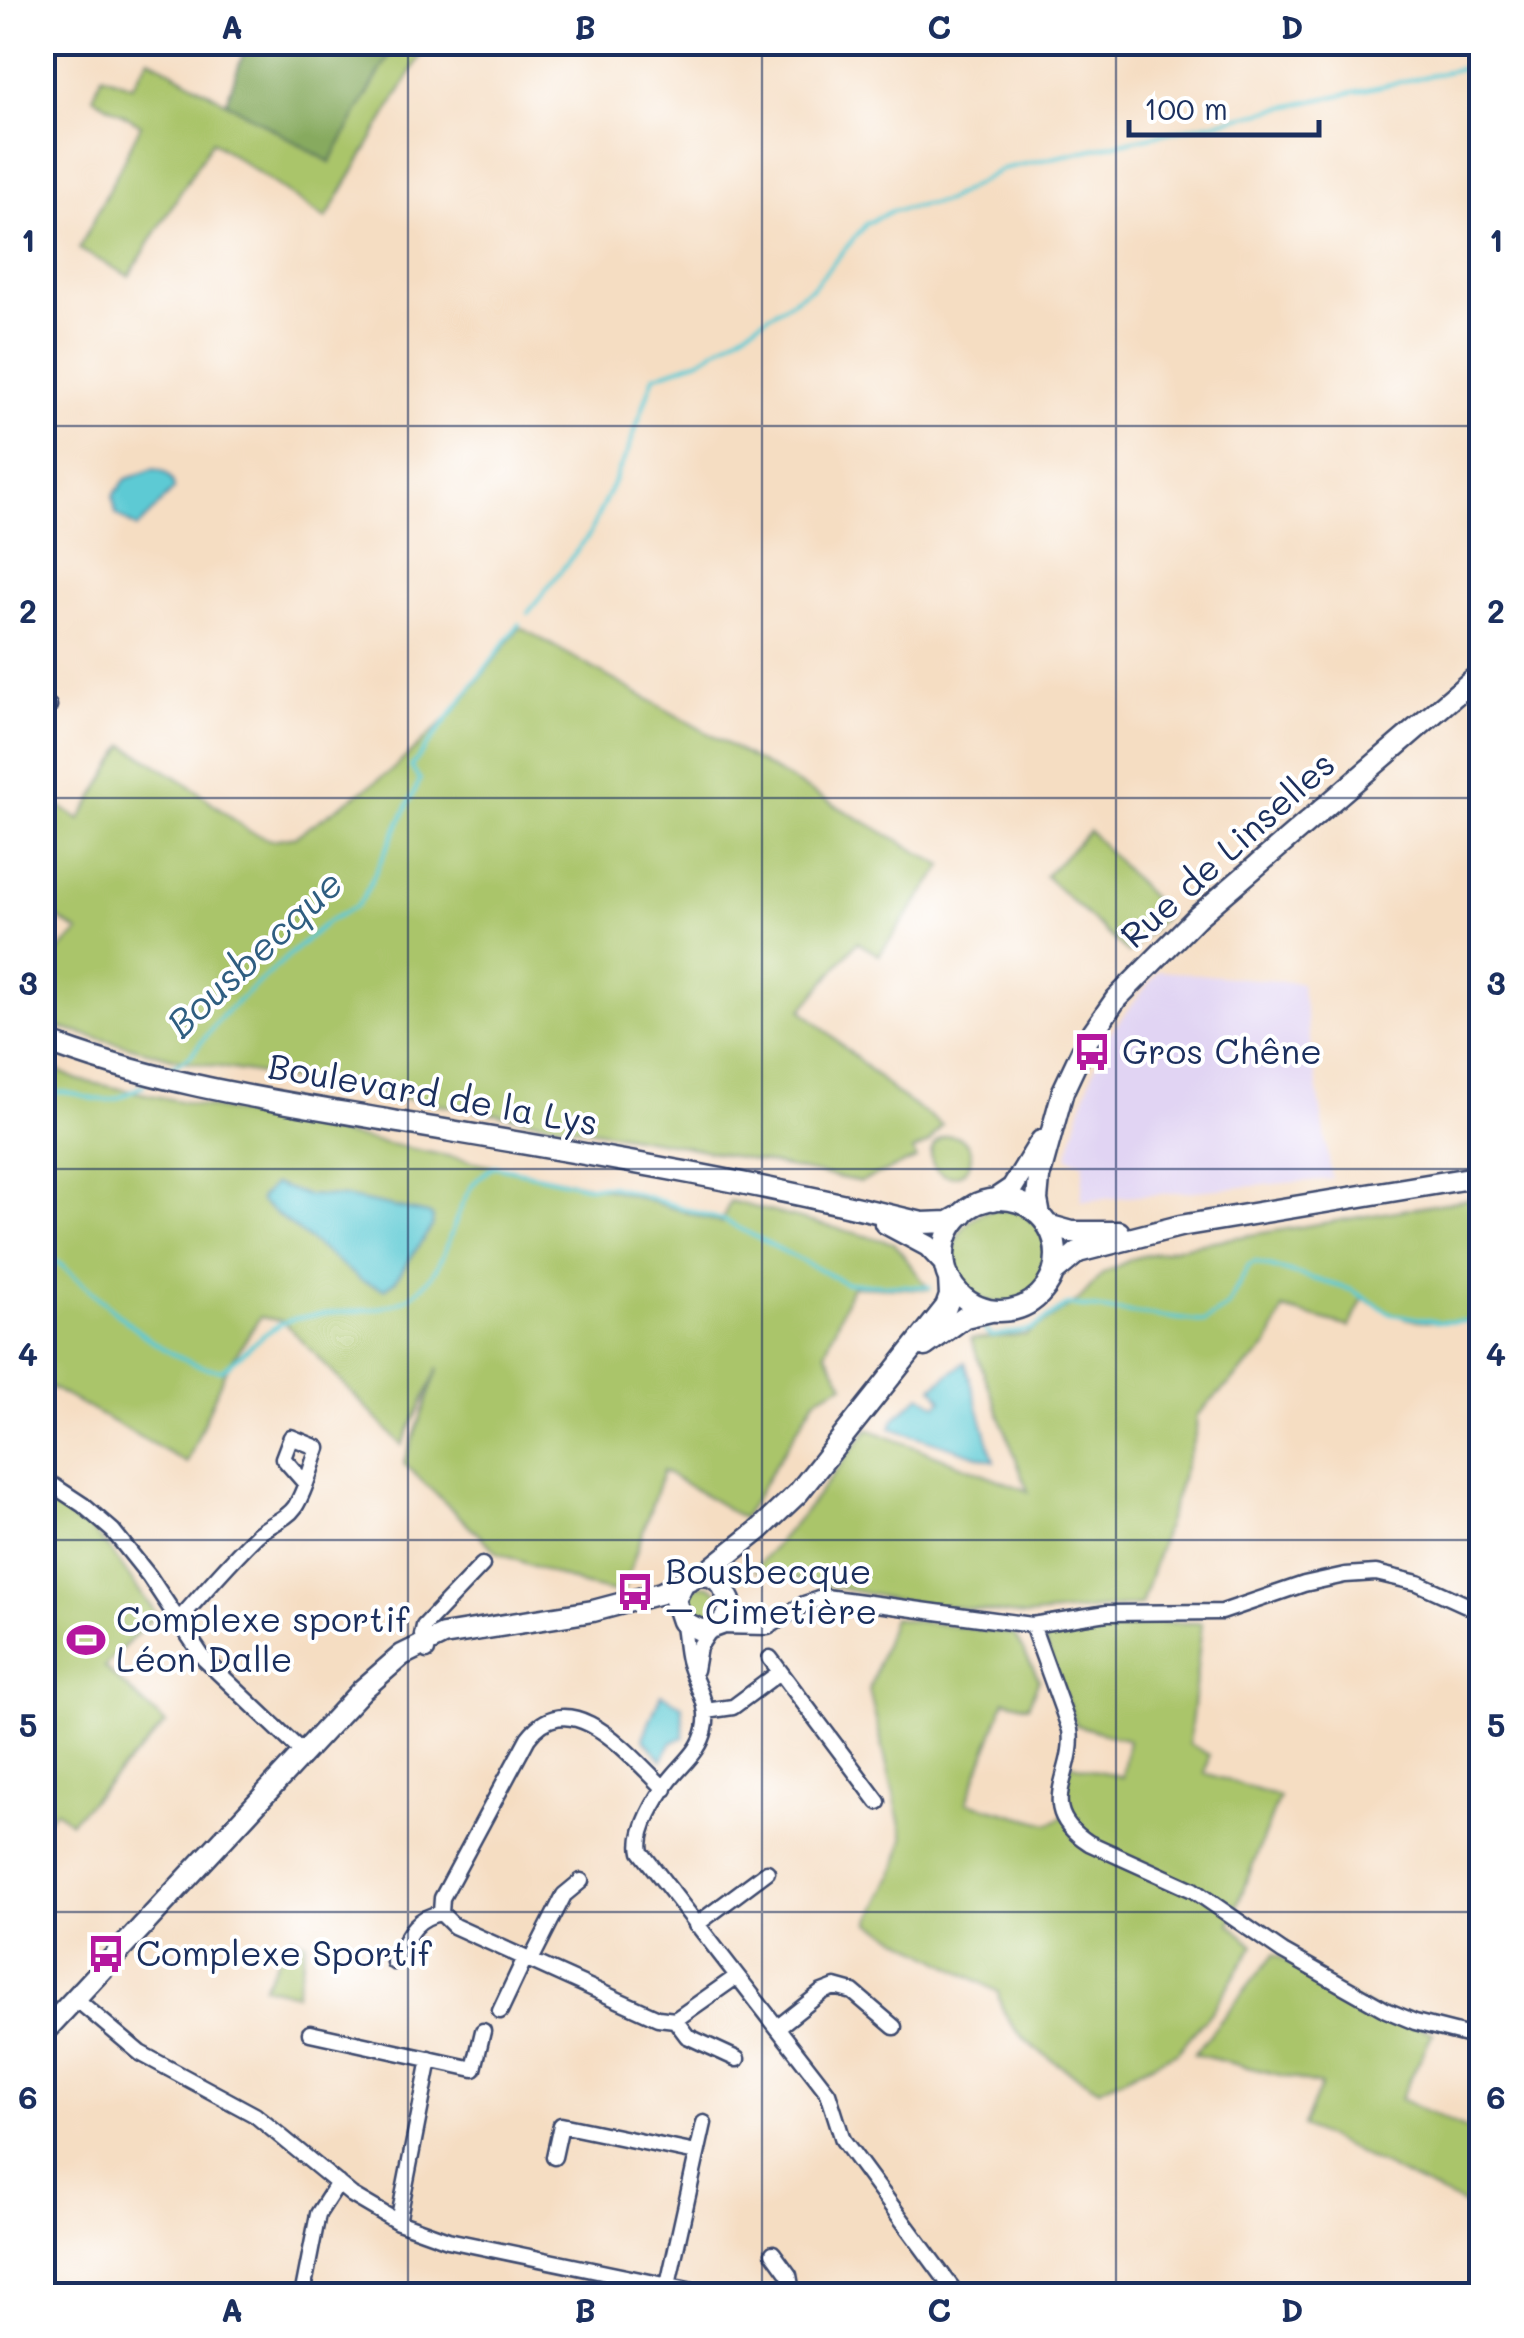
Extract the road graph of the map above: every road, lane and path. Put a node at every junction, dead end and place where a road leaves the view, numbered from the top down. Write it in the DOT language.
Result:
graph roads {
  1 [pos="1482,672"];
  2 [pos="42,1040"];
  3 [pos="1057,1108"];
  4 [pos="1482,1176"];
  5 [pos="817,1199"];
  6 [pos="994,1200"];
  7 [pos="963,1214"];
  8 [pos="1043,1220"];
  9 [pos="1180,1226"];
  10 [pos="947,1271"];
  11 [pos="1053,1273"];
  12 [pos="992,1310"];
  13 [pos="893,1372"];
  14 [pos="42,1478"];
  15 [pos="305,1483"];
  16 [pos="759,1530"];
  17 [pos="482,1565"];
  18 [pos="694,1579"];
  19 [pos="729,1596"];
  20 [pos="1482,1612"];
  21 [pos="680,1619"];
  22 [pos="176,1622"];
  23 [pos="1032,1625"];
  24 [pos="714,1628"];
  25 [pos="758,1628"];
  26 [pos="425,1647"];
  27 [pos="770,1658"];
  28 [pos="780,1672"];
  29 [pos="696,1680"];
  30 [pos="706,1711"];
  31 [pos="302,1753"];
  32 [pos="665,1788"];
  33 [pos="878,1802"];
  34 [pos="767,1872"];
  35 [pos="580,1881"];
  36 [pos="441,1913"];
  37 [pos="696,1925"];
  38 [pos="528,1959"];
  39 [pos="394,1962"];
  40 [pos="736,1977"];
  41 [pos="76,1999"];
  42 [pos="500,2011"];
  43 [pos="674,2020"];
  44 [pos="894,2027"];
  45 [pos="778,2028"];
  46 [pos="482,2031"];
  47 [pos="42,2034"];
  48 [pos="310,2034"];
  49 [pos="1482,2039"];
  50 [pos="430,2059"];
  51 [pos="737,2060"];
  52 [pos="704,2122"];
  53 [pos="696,2153"];
  54 [pos="554,2156"];
  55 [pos="338,2183"];
  56 [pos="398,2222"];
  57 [pos="774,2253"];
  58 [pos="668,2285"];
  59 [pos="698,2292"];
  60 [pos="302,2296"];
  61 [pos="779,2296"];
  62 [pos="958,2296"];
  1 -- 3 [label="main road, Rue de Linselles"];
  2 -- 5 [label="main road, Boulevard de la Lys"];
  3 -- 6 [label="main road, Rue de Linselles"];
  3 -- 8 [label="main road, Rue de Linselles"];
  4 -- 9 [label="main road"];
  5 -- 7 [label="main road, Boulevard de la Lys"];
  5 -- 10 [label="main road, Boulevard de la Lys"];
  6 -- 7 [label="main road"];
  6 -- 8 [label="main road"];
  7 -- 10 [label="main road"];
  8 -- 9 [label="main road"];
  8 -- 11 [label="main road"];
  9 -- 11 [label="main road"];
  10 -- 12 [label="main road"];
  10 -- 13 [label="main road"];
  11 -- 12 [label="main road"];
  12 -- 13 [label="main road"];
  13 -- 16 [label="main road"];
  14 -- 22 [label="street"];
  15 -- 22 [label="street"];
  16 -- 18 [label="main road"];
  16 -- 19 [label="main road"];
  17 -- 26 [label="street"];
  18 -- 19 [label="main road"];
  18 -- 21 [label="main road"];
  18 -- 26 [label="main road"];
  19 -- 24 [label="main road"];
  19 -- 25 [label="street"];
  20 -- 23 [label="street"];
  21 -- 24 [label="main road"];
  21 -- 26 [label="main road"];
  21 -- 29 [label="street"];
  22 -- 31 [label="street"];
  23 -- 25 [label="street"];
  23 -- 49 [label="street"];
  24 -- 25 [label="street"];
  24 -- 29 [label="street"];
  26 -- 31 [label="main road"];
  27 -- 28 [label="street"];
  28 -- 30 [label="street"];
  28 -- 33 [label="street"];
  29 -- 30 [label="street"];
  30 -- 32 [label="street"];
  31 -- 41 [label="main road"];
  32 -- 36 [label="street"];
  32 -- 37 [label="street"];
  34 -- 37 [label="street"];
  35 -- 38 [label="street"];
  36 -- 38 [label="street"];
  36 -- 39 [label="street"];
  37 -- 40 [label="street"];
  38 -- 42 [label="street"];
  38 -- 43 [label="street"];
  40 -- 43 [label="street"];
  40 -- 45 [label="street"];
  41 -- 47 [label="main road"];
  41 -- 55 [label="street"];
  43 -- 51 [label="street"];
  44 -- 45 [label="street"];
  45 -- 62 [label="street"];
  46 -- 50 [label="street"];
  48 -- 50 [label="street"];
  50 -- 56 [label="street"];
  52 -- 53 [label="street"];
  53 -- 54 [label="street"];
  53 -- 58 [label="street"];
  55 -- 56 [label="street"];
  55 -- 60 [label="street"];
  56 -- 58 [label="street"];
  57 -- 61 [label="street"];
  58 -- 59 [label="street"];
}
